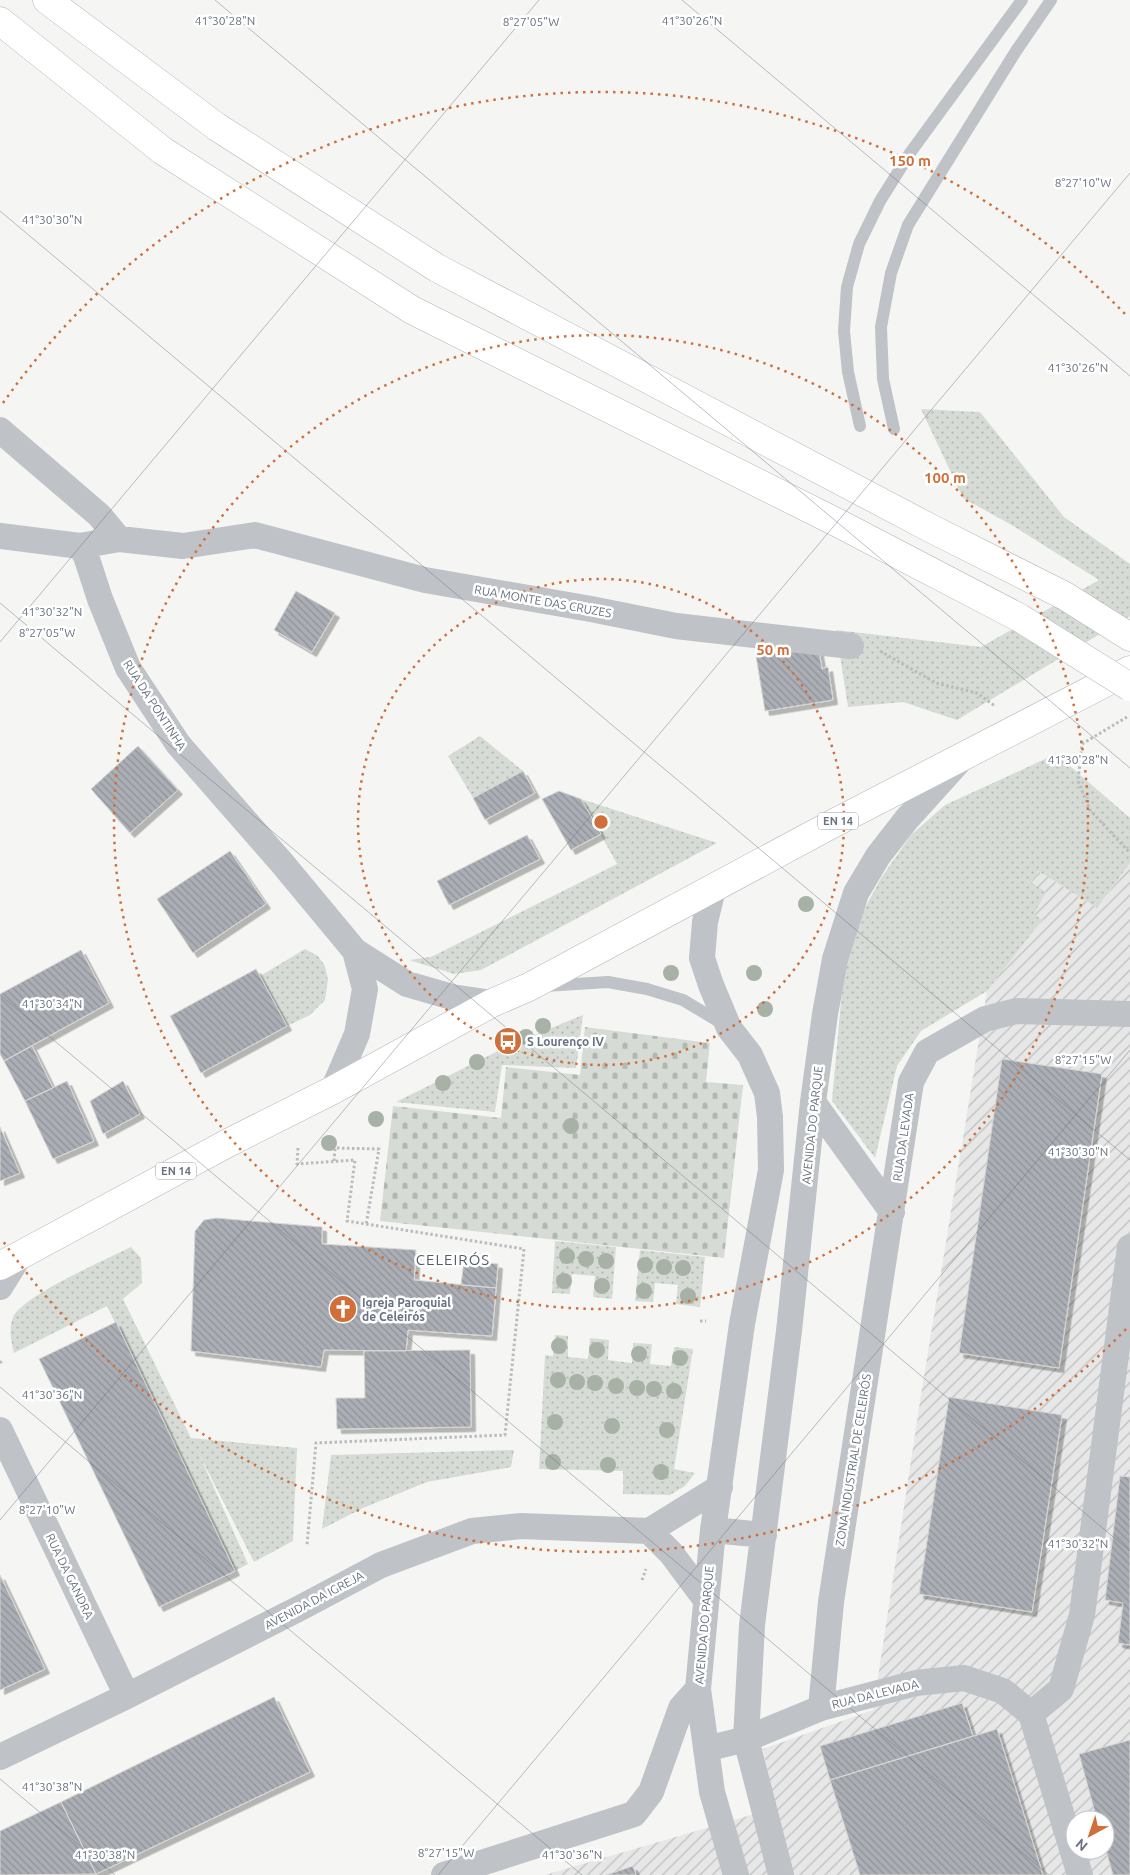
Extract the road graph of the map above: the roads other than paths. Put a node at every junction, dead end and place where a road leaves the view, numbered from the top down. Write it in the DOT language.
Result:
graph roads {
  1 [pos="47,0"];
  2 [pos="1022,0"];
  3 [pos="1051,0"];
  4 [pos="0,21"];
  5 [pos="860,426"];
  6 [pos="894,429"];
  7 [pos="0,430"];
  8 [pos="0,536"];
  9 [pos="119,539"];
  10 [pos="80,546"];
  11 [pos="1130,637"];
  12 [pos="851,646"];
  13 [pos="1130,670"];
  14 [pos="1130,687"];
  15 [pos="964,756"];
  16 [pos="713,889"];
  17 [pos="355,951"];
  18 [pos="529,987"];
  19 [pos="492,1003"];
  20 [pos="1130,1014"];
  21 [pos="729,1028"];
  22 [pos="333,1090"];
  23 [pos="814,1102"];
  24 [pos="892,1212"];
  25 [pos="1130,1246"];
  26 [pos="10,1260"];
  27 [pos="0,1286"];
  28 [pos="0,1430"];
  29 [pos="720,1487"];
  30 [pos="649,1530"];
  31 [pos="714,1530"];
  32 [pos="764,1534"];
  33 [pos="706,1600"];
  34 [pos="698,1688"];
  35 [pos="127,1696"];
  36 [pos="821,1708"];
  37 [pos="1031,1714"];
  38 [pos="746,1739"];
  39 [pos="706,1749"];
  40 [pos="0,1757"];
  41 [pos="444,1875"];
  42 [pos="736,1875"];
  43 [pos="782,1875"];
  44 [pos="1080,1875"];
  1 -- 11 [label="main road"];
  2 -- 5 [label="lane"];
  3 -- 6 [label="lane"];
  4 -- 14 [label="main road, bridge"];
  7 -- 9 [label="street"];
  8 -- 10 [label="street"];
  9 -- 10 [label="street, RUA MONTE DAS CRUZES"];
  9 -- 12 [label="street, RUA MONTE DAS CRUZES"];
  10 -- 17 [label="street, RUA DA PONTINHA"];
  13 -- 15 [label="main road, EN 14"];
  15 -- 16 [label="main road, EN 14"];
  15 -- 23 [label="street, AVENIDA DO PARQUE"];
  16 -- 18 [label="main road, EN 14"];
  16 -- 21 [label="street, AVENIDA DO PARQUE"];
  17 -- 19 [label="street, RUA DA PONTINHA"];
  17 -- 22 [label="street, RUA DA PONTINHA"];
  18 -- 19 [label="main road, EN 14"];
  18 -- 21 [label="lane, AVENIDA DO PARQUE"];
  19 -- 22 [label="main road, EN 14"];
  20 -- 24 [label="street, RUA DA LEVADA"];
  21 -- 29 [label="street, AVENIDA DO PARQUE"];
  22 -- 26 [label="main road, EN 14"];
  23 -- 24 [label="street, RUA DA LEVADA"];
  23 -- 32 [label="street, AVENIDA DO PARQUE"];
  24 -- 36 [label="street, ZONA INDUSTRIAL DE CELEIRÓS"];
  25 -- 37 [label="street"];
  26 -- 27 [label="street"];
  28 -- 35 [label="street, RUA DA GANDRA"];
  29 -- 30 [label="street"];
  29 -- 31 [label="street, AVENIDA DO PARQUE"];
  30 -- 33 [label="street"];
  30 -- 35 [label="street, AVENIDA DA IGREJA"];
  31 -- 32 [label="street"];
  31 -- 33 [label="street, AVENIDA DO PARQUE"];
  32 -- 38 [label="street, AVENIDA DO PARQUE"];
  33 -- 34 [label="street, AVENIDA DO PARQUE"];
  34 -- 39 [label="street, AVENIDA DO PARQUE"];
  34 -- 41 [label="street"];
  35 -- 40 [label="street, AVENIDA DA IGREJA"];
  36 -- 37 [label="street, RUA DA LEVADA"];
  36 -- 38 [label="street, RUA DA LEVADA"];
  37 -- 44 [label="street"];
  38 -- 39 [label="street"];
  38 -- 43 [label="street, AVENIDA DO PARQUE"];
  39 -- 42 [label="street, AVENIDA DO PARQUE"];
}
